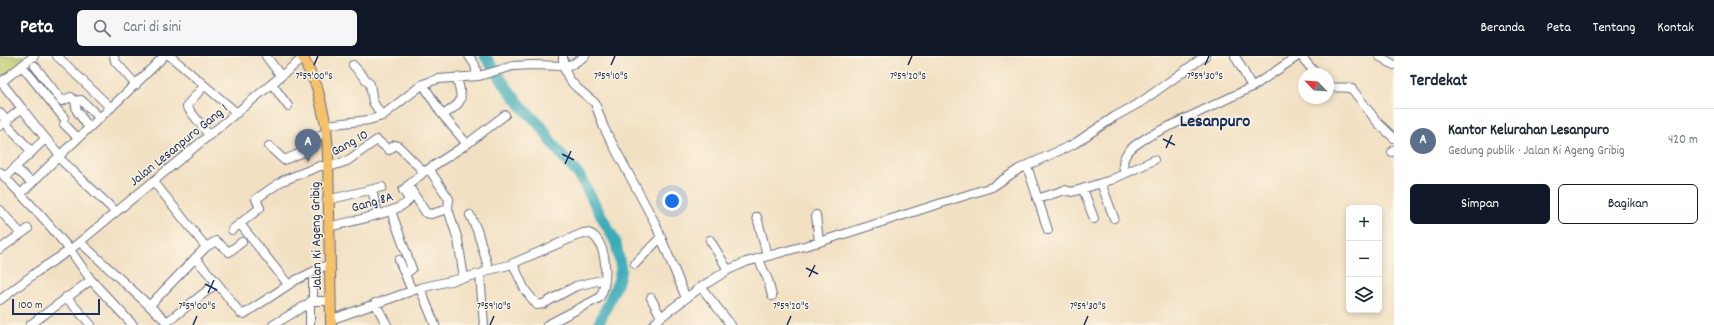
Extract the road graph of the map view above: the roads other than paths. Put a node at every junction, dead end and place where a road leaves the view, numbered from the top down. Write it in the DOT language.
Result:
graph roads {
  1 [pos="34,56"];
  2 [pos="57,56"];
  3 [pos="114,56"];
  4 [pos="164,56"];
  5 [pos="170,56"];
  6 [pos="266,56"];
  7 [pos="469,56"];
  8 [pos="563,56"];
  9 [pos="585,56"];
  10 [pos="1205,56"];
  11 [pos="1235,56"];
  12 [pos="1299,56"];
  13 [pos="1379,56"];
  14 [pos="303,57"];
  15 [pos="1394,64"];
  16 [pos="353,65"];
  17 [pos="22,66"];
  18 [pos="35,66"];
  19 [pos="560,66"];
  20 [pos="1310,68"];
  21 [pos="281,76"];
  22 [pos="478,76"];
  23 [pos="457,78"];
  24 [pos="1,83"];
  25 [pos="272,84"];
  26 [pos="423,84"];
  27 [pos="136,85"];
  28 [pos="204,86"];
  29 [pos="1252,87"];
  30 [pos="1334,88"];
  31 [pos="75,101"];
  32 [pos="288,106"];
  33 [pos="22,108"];
  34 [pos="111,108"];
  35 [pos="0,113"];
  36 [pos="237,113"];
  37 [pos="505,114"];
  38 [pos="443,115"];
  39 [pos="382,116"];
  40 [pos="100,118"];
  41 [pos="3,123"];
  42 [pos="89,128"];
  43 [pos="326,129"];
  44 [pos="210,135"];
  45 [pos="78,138"];
  46 [pos="1394,138"];
  47 [pos="45,139"];
  48 [pos="467,144"];
  49 [pos="269,146"];
  50 [pos="32,152"];
  51 [pos="59,156"];
  52 [pos="1154,160"];
  53 [pos="328,166"];
  54 [pos="1027,166"];
  55 [pos="16,168"];
  56 [pos="427,170"];
  57 [pos="1125,173"];
  58 [pos="3,175"];
  59 [pos="154,182"];
  60 [pos="32,183"];
  61 [pos="1101,183"];
  62 [pos="382,187"];
  63 [pos="406,187"];
  64 [pos="1083,189"];
  65 [pos="372,190"];
  66 [pos="21,194"];
  67 [pos="1037,199"];
  68 [pos="327,200"];
  69 [pos="448,209"];
  70 [pos="0,210"];
  71 [pos="391,211"];
  72 [pos="116,212"];
  73 [pos="378,214"];
  74 [pos="816,215"];
  75 [pos="470,216"];
  76 [pos="757,217"];
  77 [pos="1114,218"];
  78 [pos="1094,219"];
  79 [pos="240,224"];
  80 [pos="328,227"];
  81 [pos="28,229"];
  82 [pos="232,230"];
  83 [pos="1048,230"];
  84 [pos="21,234"];
  85 [pos="661,237"];
  86 [pos="710,240"];
  87 [pos="80,242"];
  88 [pos="242,242"];
  89 [pos="819,242"];
  90 [pos="206,247"];
  91 [pos="0,249"];
  92 [pos="70,250"];
  93 [pos="767,255"];
  94 [pos="195,258"];
  95 [pos="758,258"];
  96 [pos="399,260"];
  97 [pos="329,264"];
  98 [pos="512,264"];
  99 [pos="635,264"];
  100 [pos="489,270"];
  101 [pos="728,270"];
  102 [pos="404,274"];
  103 [pos="480,274"];
  104 [pos="464,278"];
  105 [pos="605,279"];
  106 [pos="91,280"];
  107 [pos="313,281"];
  108 [pos="217,283"];
  109 [pos="288,284"];
  110 [pos="701,287"];
  111 [pos="420,288"];
  112 [pos="412,291"];
  113 [pos="772,296"];
  114 [pos="66,297"];
  115 [pos="651,298"];
  116 [pos="686,298"];
  117 [pos="0,300"];
  118 [pos="330,301"];
  119 [pos="311,302"];
  120 [pos="375,303"];
  121 [pos="150,305"];
  122 [pos="661,317"];
  123 [pos="38,318"];
  124 [pos="330,322"];
  125 [pos="278,324"];
  126 [pos="30,325"];
  127 [pos="44,325"];
  128 [pos="91,325"];
  129 [pos="133,325"];
  130 [pos="310,325"];
  131 [pos="387,325"];
  132 [pos="435,325"];
  133 [pos="484,325"];
  134 [pos="547,325"];
  135 [pos="653,325"];
  136 [pos="731,325"];
  1 -- 17 [label="street"];
  2 -- 34 [label="street"];
  3 -- 27 [label="street"];
  4 -- 27 [label="street"];
  5 -- 28 [label="street"];
  6 -- 21 [label="street"];
  7 -- 22 [label="street"];
  8 -- 19 [label="street"];
  9 -- 19 [label="street"];
  10 -- 54 [label="street"];
  11 -- 29 [label="street"];
  12 -- 20 [label="street"];
  12 -- 29 [label="street"];
  13 -- 15 [label="street"];
  14 -- 21 [label="street, Jalan Lesanpuro Gang 1"];
  14 -- 43 [label="main road, Jalan Ki Ageng Gribig"];
  16 -- 39 [label="street"];
  17 -- 24 [label="street"];
  17 -- 45 [label="street"];
  18 -- 31 [label="street"];
  19 -- 22 [label="street"];
  19 -- 85 [label="street"];
  21 -- 25 [label="street, Jalan Lesanpuro Gang 1"];
  22 -- 23 [label="street"];
  23 -- 26 [label="street"];
  23 -- 38 [label="street"];
  24 -- 33 [label="street"];
  25 -- 32 [label="street"];
  25 -- 36 [label="street, Jalan Lesanpuro Gang 1"];
  26 -- 38 [label="street"];
  26 -- 39 [label="street"];
  27 -- 34 [label="street"];
  28 -- 36 [label="street"];
  28 -- 44 [label="street"];
  29 -- 57 [label="street"];
  30 -- 46 [label="street"];
  31 -- 40 [label="street"];
  31 -- 42 [label="street"];
  33 -- 41 [label="street"];
  33 -- 47 [label="street"];
  34 -- 40 [label="street"];
  35 -- 41 [label="street"];
  36 -- 44 [label="street, Jalan Lesanpuro Gang 1"];
  37 -- 48 [label="street"];
  38 -- 48 [label="street"];
  39 -- 43 [label="street"];
  40 -- 42 [label="street"];
  41 -- 50 [label="street"];
  42 -- 45 [label="street"];
  43 -- 49 [label="street"];
  43 -- 53 [label="main road, Jalan Ki Ageng Gribig"];
  44 -- 59 [label="street, Jalan Lesanpuro Gang 1"];
  45 -- 51 [label="street"];
  47 -- 50 [label="street"];
  47 -- 51 [label="street"];
  48 -- 56 [label="street"];
  50 -- 55 [label="street"];
  51 -- 60 [label="street"];
  51 -- 72 [label="street"];
  52 -- 57 [label="street"];
  53 -- 56 [label="street, Gang 10"];
  53 -- 68 [label="main road, Jalan Ki Ageng Gribig"];
  53 -- 79 [label="street"];
  54 -- 67 [label="street"];
  54 -- 89 [label="street"];
  55 -- 58 [label="street"];
  55 -- 60 [label="street"];
  56 -- 63 [label="street"];
  56 -- 69 [label="street"];
  57 -- 61 [label="street"];
  58 -- 66 [label="street"];
  59 -- 72 [label="street, Jalan Lesanpuro Gang 1"];
  59 -- 90 [label="street"];
  60 -- 66 [label="street"];
  61 -- 64 [label="street"];
  61 -- 77 [label="street"];
  62 -- 65 [label="street"];
  63 -- 69 [label="street"];
  63 -- 71 [label="street, Gang 8A"];
  64 -- 67 [label="street"];
  64 -- 78 [label="street"];
  65 -- 68 [label="street"];
  65 -- 73 [label="street"];
  66 -- 92 [label="street"];
  67 -- 83 [label="street"];
  68 -- 80 [label="main road, Jalan Ki Ageng Gribig"];
  69 -- 104 [label="street"];
  70 -- 84 [label="street"];
  71 -- 73 [label="street, Gang 8A"];
  71 -- 102 [label="street"];
  72 -- 87 [label="street, Jalan Lesanpuro Gang 1"];
  73 -- 80 [label="street, Gang 8A"];
  74 -- 89 [label="street"];
  75 -- 100 [label="street"];
  76 -- 93 [label="street"];
  79 -- 82 [label="street"];
  79 -- 109 [label="street"];
  80 -- 97 [label="main road, Jalan Ki Ageng Gribig"];
  81 -- 84 [label="street"];
  84 -- 91 [label="street"];
  85 -- 99 [label="street"];
  85 -- 116 [label="street"];
  86 -- 101 [label="street"];
  87 -- 92 [label="street, Jalan Lesanpuro Gang 1"];
  87 -- 121 [label="street"];
  88 -- 90 [label="street"];
  89 -- 93 [label="street"];
  90 -- 94 [label="street"];
  92 -- 106 [label="street"];
  92 -- 117 [label="street, Jalan Lesanpuro Gang 1"];
  93 -- 95 [label="street"];
  94 -- 108 [label="street"];
  94 -- 121 [label="street"];
  95 -- 101 [label="street"];
  95 -- 113 [label="street"];
  96 -- 102 [label="street"];
  97 -- 109 [label="street"];
  97 -- 118 [label="main road, Jalan Ki Ageng Gribig"];
  98 -- 100 [label="street"];
  98 -- 105 [label="street"];
  98 -- 105 [label="street"];
  100 -- 103 [label="street"];
  101 -- 110 [label="street"];
  102 -- 112 [label="street"];
  103 -- 104 [label="street"];
  103 -- 133 [label="street"];
  104 -- 111 [label="street"];
  105 -- 134 [label="street"];
  106 -- 114 [label="street"];
  106 -- 129 [label="street"];
  107 -- 119 [label="street"];
  108 -- 109 [label="street"];
  108 -- 121 [label="street"];
  110 -- 116 [label="street"];
  110 -- 136 [label="street"];
  111 -- 112 [label="street"];
  111 -- 132 [label="street"];
  112 -- 120 [label="street"];
  114 -- 123 [label="street"];
  114 -- 128 [label="street"];
  115 -- 122 [label="street"];
  116 -- 122 [label="street"];
  118 -- 119 [label="street"];
  118 -- 124 [label="main road, Jalan Ki Ageng Gribig"];
  119 -- 125 [label="street"];
  119 -- 130 [label="street"];
  120 -- 124 [label="street"];
  120 -- 131 [label="street"];
  122 -- 135 [label="street"];
  123 -- 126 [label="street"];
  123 -- 127 [label="street"];
}
